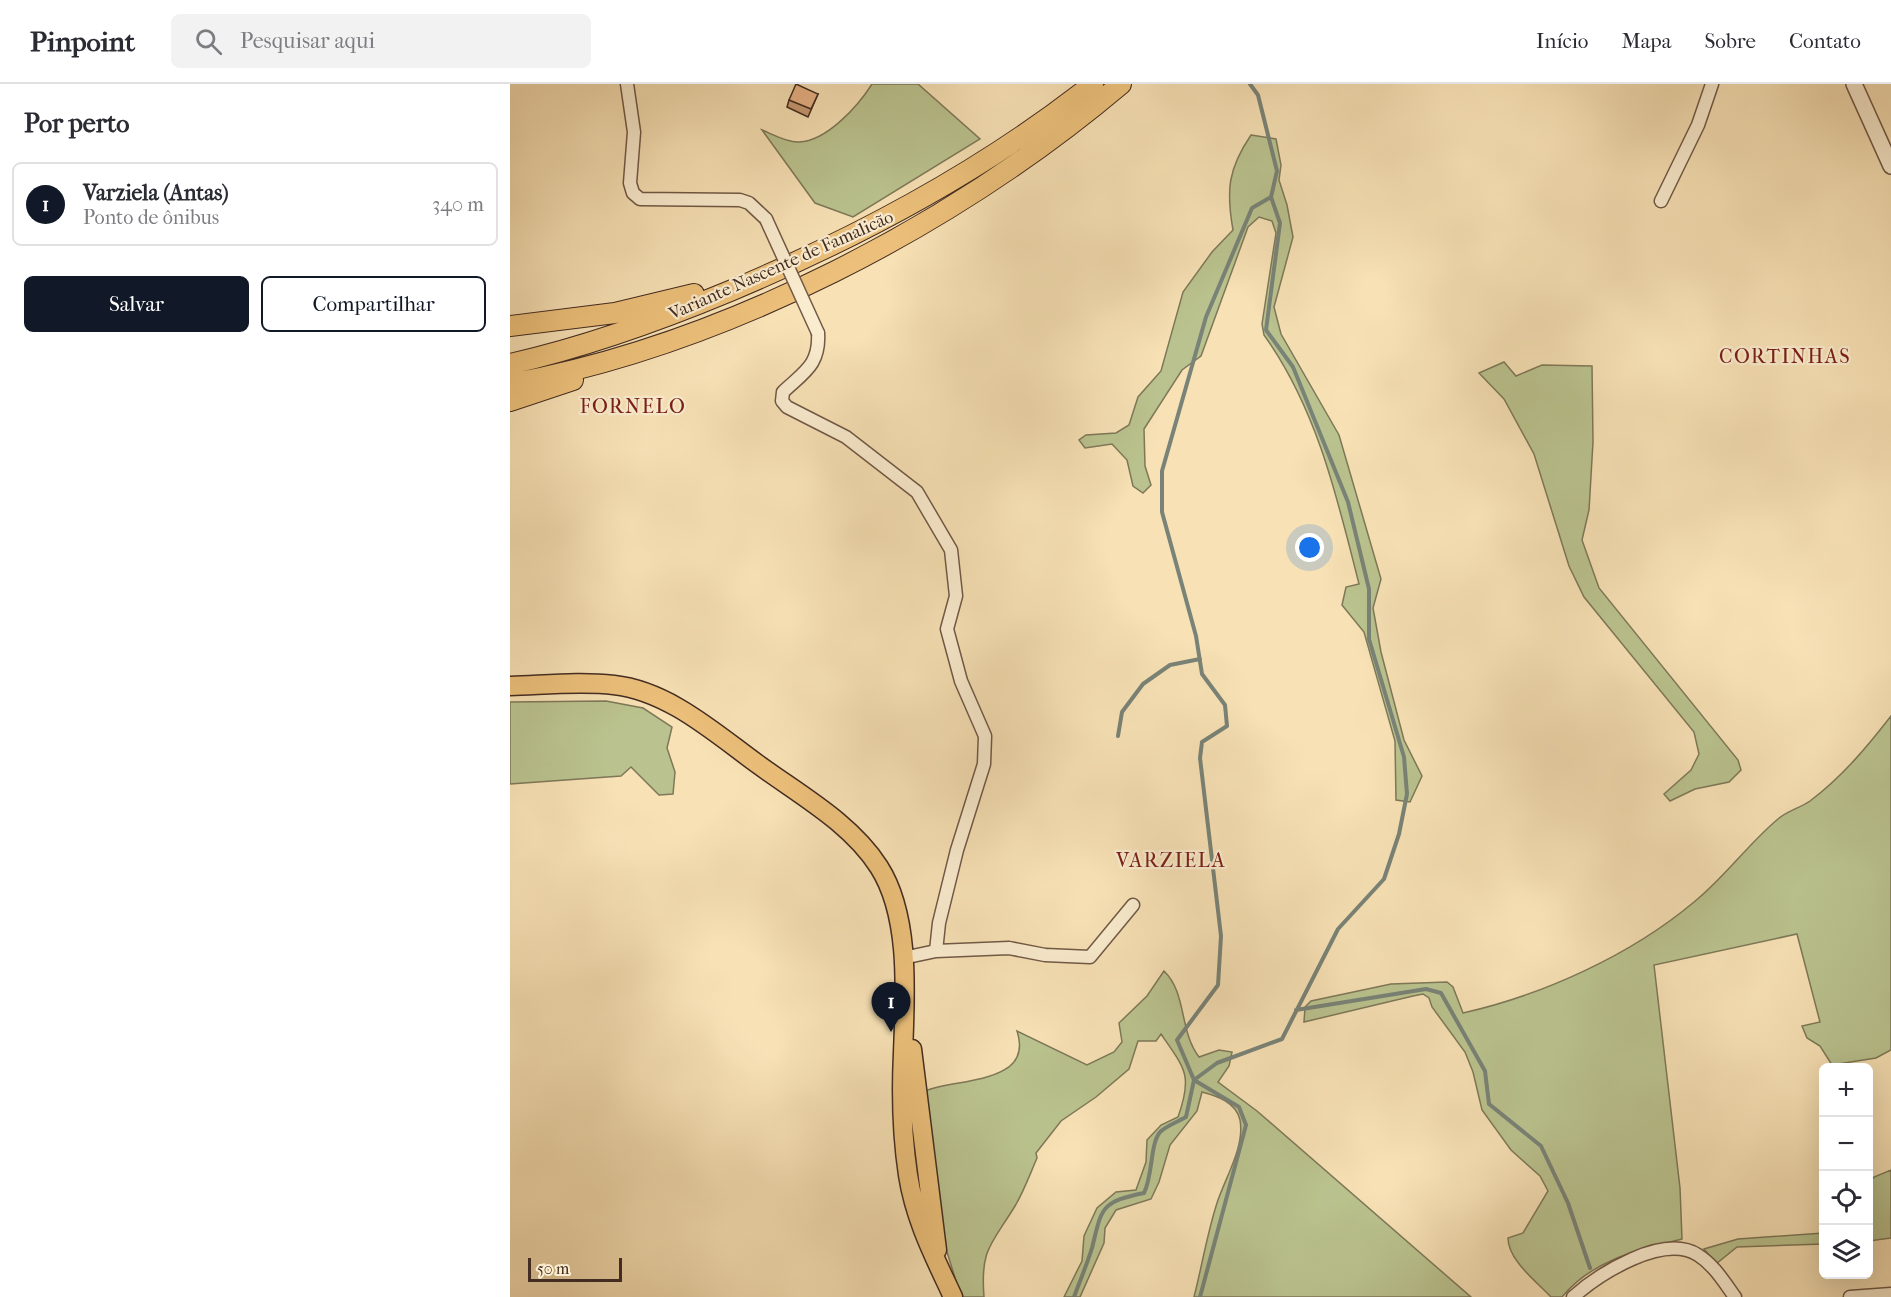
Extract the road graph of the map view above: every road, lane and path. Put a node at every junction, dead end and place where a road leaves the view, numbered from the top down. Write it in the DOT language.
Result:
graph roads {
  1 [pos="627,84"];
  2 [pos="1093,84"];
  3 [pos="1121,84"];
  4 [pos="1712,84"];
  5 [pos="1854,84"];
  6 [pos="1891,166"];
  7 [pos="1661,201"];
  8 [pos="769,274"];
  9 [pos="510,326"];
  10 [pos="670,340"];
  11 [pos="510,364"];
  12 [pos="510,384"];
  13 [pos="510,402"];
  14 [pos="510,686"];
  15 [pos="1133,905"];
  16 [pos="936,951"];
  17 [pos="903,958"];
  18 [pos="1891,1294"];
  19 [pos="953,1297"];
  20 [pos="1573,1297"];
  21 [pos="1735,1297"];
  22 [pos="1850,1297"];
  1 -- 16 [label="street, bridge"];
  2 -- 8 [label="highway, Variante Nascente de Famalicão"];
  3 -- 10 [label="highway, Variante Nascente de Famalicão"];
  4 -- 7 [label="street"];
  5 -- 6 [label="street"];
  8 -- 9 [label="highway"];
  8 -- 11 [label="highway, Variante Nascente de Famalicão"];
  10 -- 12 [label="highway, Variante Nascente de Famalicão"];
  10 -- 13 [label="highway"];
  14 -- 17 [label="main road"];
  15 -- 16 [label="street"];
  16 -- 17 [label="street"];
  17 -- 19 [label="main road"];
  18 -- 22 [label="street"];
  20 -- 21 [label="street"];
}
